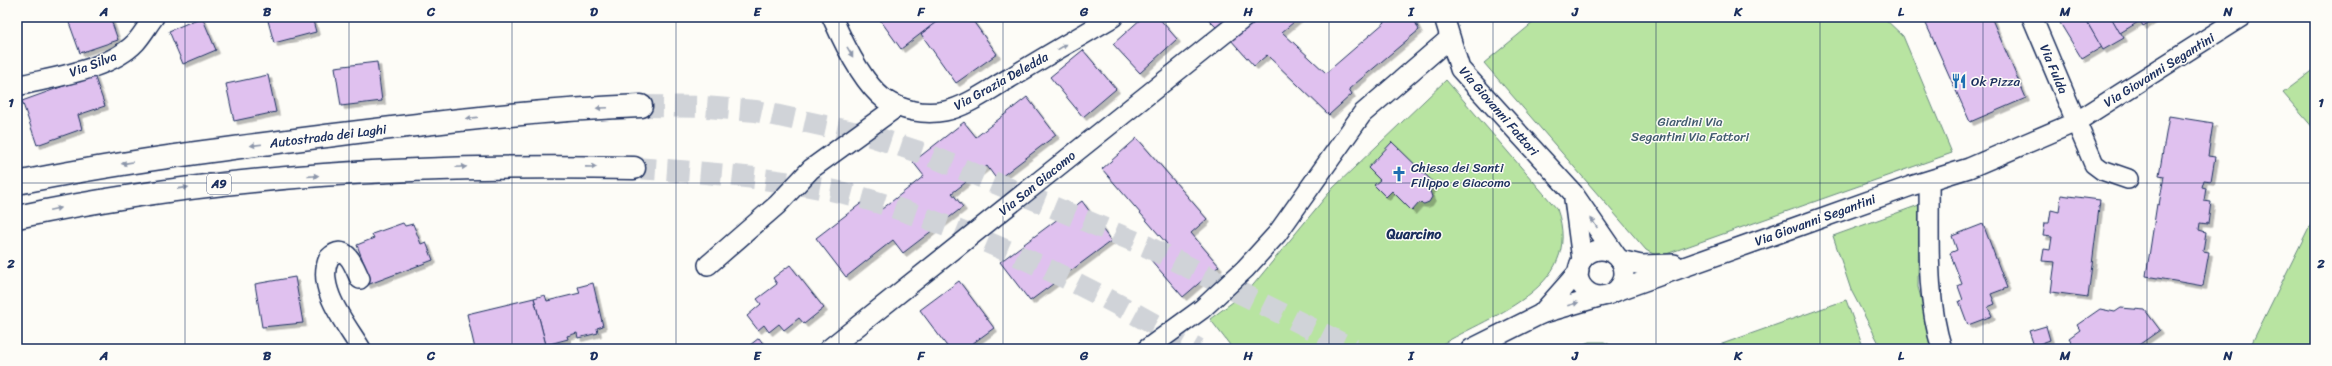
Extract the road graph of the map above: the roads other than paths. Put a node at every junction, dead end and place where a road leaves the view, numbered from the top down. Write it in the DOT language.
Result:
graph roads {
  1 [pos="154,17"];
  2 [pos="832,17"];
  3 [pos="1113,17"];
  4 [pos="1245,17"];
  5 [pos="1444,17"];
  6 [pos="2032,17"];
  7 [pos="2241,17"];
  8 [pos="1450,38"];
  9 [pos="17,86"];
  10 [pos="641,106"];
  11 [pos="898,106"];
  12 [pos="2076,122"];
  13 [pos="634,168"];
  14 [pos="2128,179"];
  15 [pos="1928,181"];
  16 [pos="17,183"];
  17 [pos="1573,193"];
  18 [pos="17,217"];
  19 [pos="1617,257"];
  20 [pos="1701,260"];
  21 [pos="708,265"];
  22 [pos="1580,266"];
  23 [pos="360,279"];
  24 [pos="1610,293"];
  25 [pos="1540,314"];
  26 [pos="361,349"];
  27 [pos="829,349"];
  28 [pos="1147,349"];
  29 [pos="1471,349"];
  30 [pos="1942,349"];
  1 -- 9 [label="street, Via Silva"];
  2 -- 11 [label="street, Via Grazia Deledda, one-way"];
  11 -- 3 [label="street, Via Grazia Deledda, one-way"];
  4 -- 27 [label="street, Via San Giacomo"];
  5 -- 8 [label="street, Via Giovanni Fattori"];
  6 -- 12 [label="street, Via Fulda"];
  7 -- 12 [label="street, Via Giovanni Segantini"];
  8 -- 17 [label="street, Via Giovanni Fattori"];
  8 -- 28 [label="street"];
  10 -- 16 [label="highway, Autostrada dei Laghi, one-way"];
  11 -- 21 [label="street"];
  12 -- 14 [label="street"];
  12 -- 15 [label="street, Via Giovanni Segantini"];
  18 -- 13 [label="highway, A9, one-way"];
  15 -- 20 [label="street, Via Giovanni Segantini"];
  15 -- 30 [label="street"];
  19 -- 17 [label="street, Via Giovanni Fattori, one-way"];
  17 -- 22 [label="street"];
  19 -- 20 [label="street, Via Giovanni Segantini"];
  19 -- 22 [label="street"];
  19 -- 24 [label="street"];
  20 -- 24 [label="street, Via Giovanni Segantini"];
  22 -- 24 [label="street"];
  22 -- 25 [label="street, Via Giovanni Segantini"];
  23 -- 26 [label="street"];
  25 -- 24 [label="street, Via Giovanni Segantini, one-way"];
  25 -- 29 [label="street, Via Giovanni Segantini"];
}
